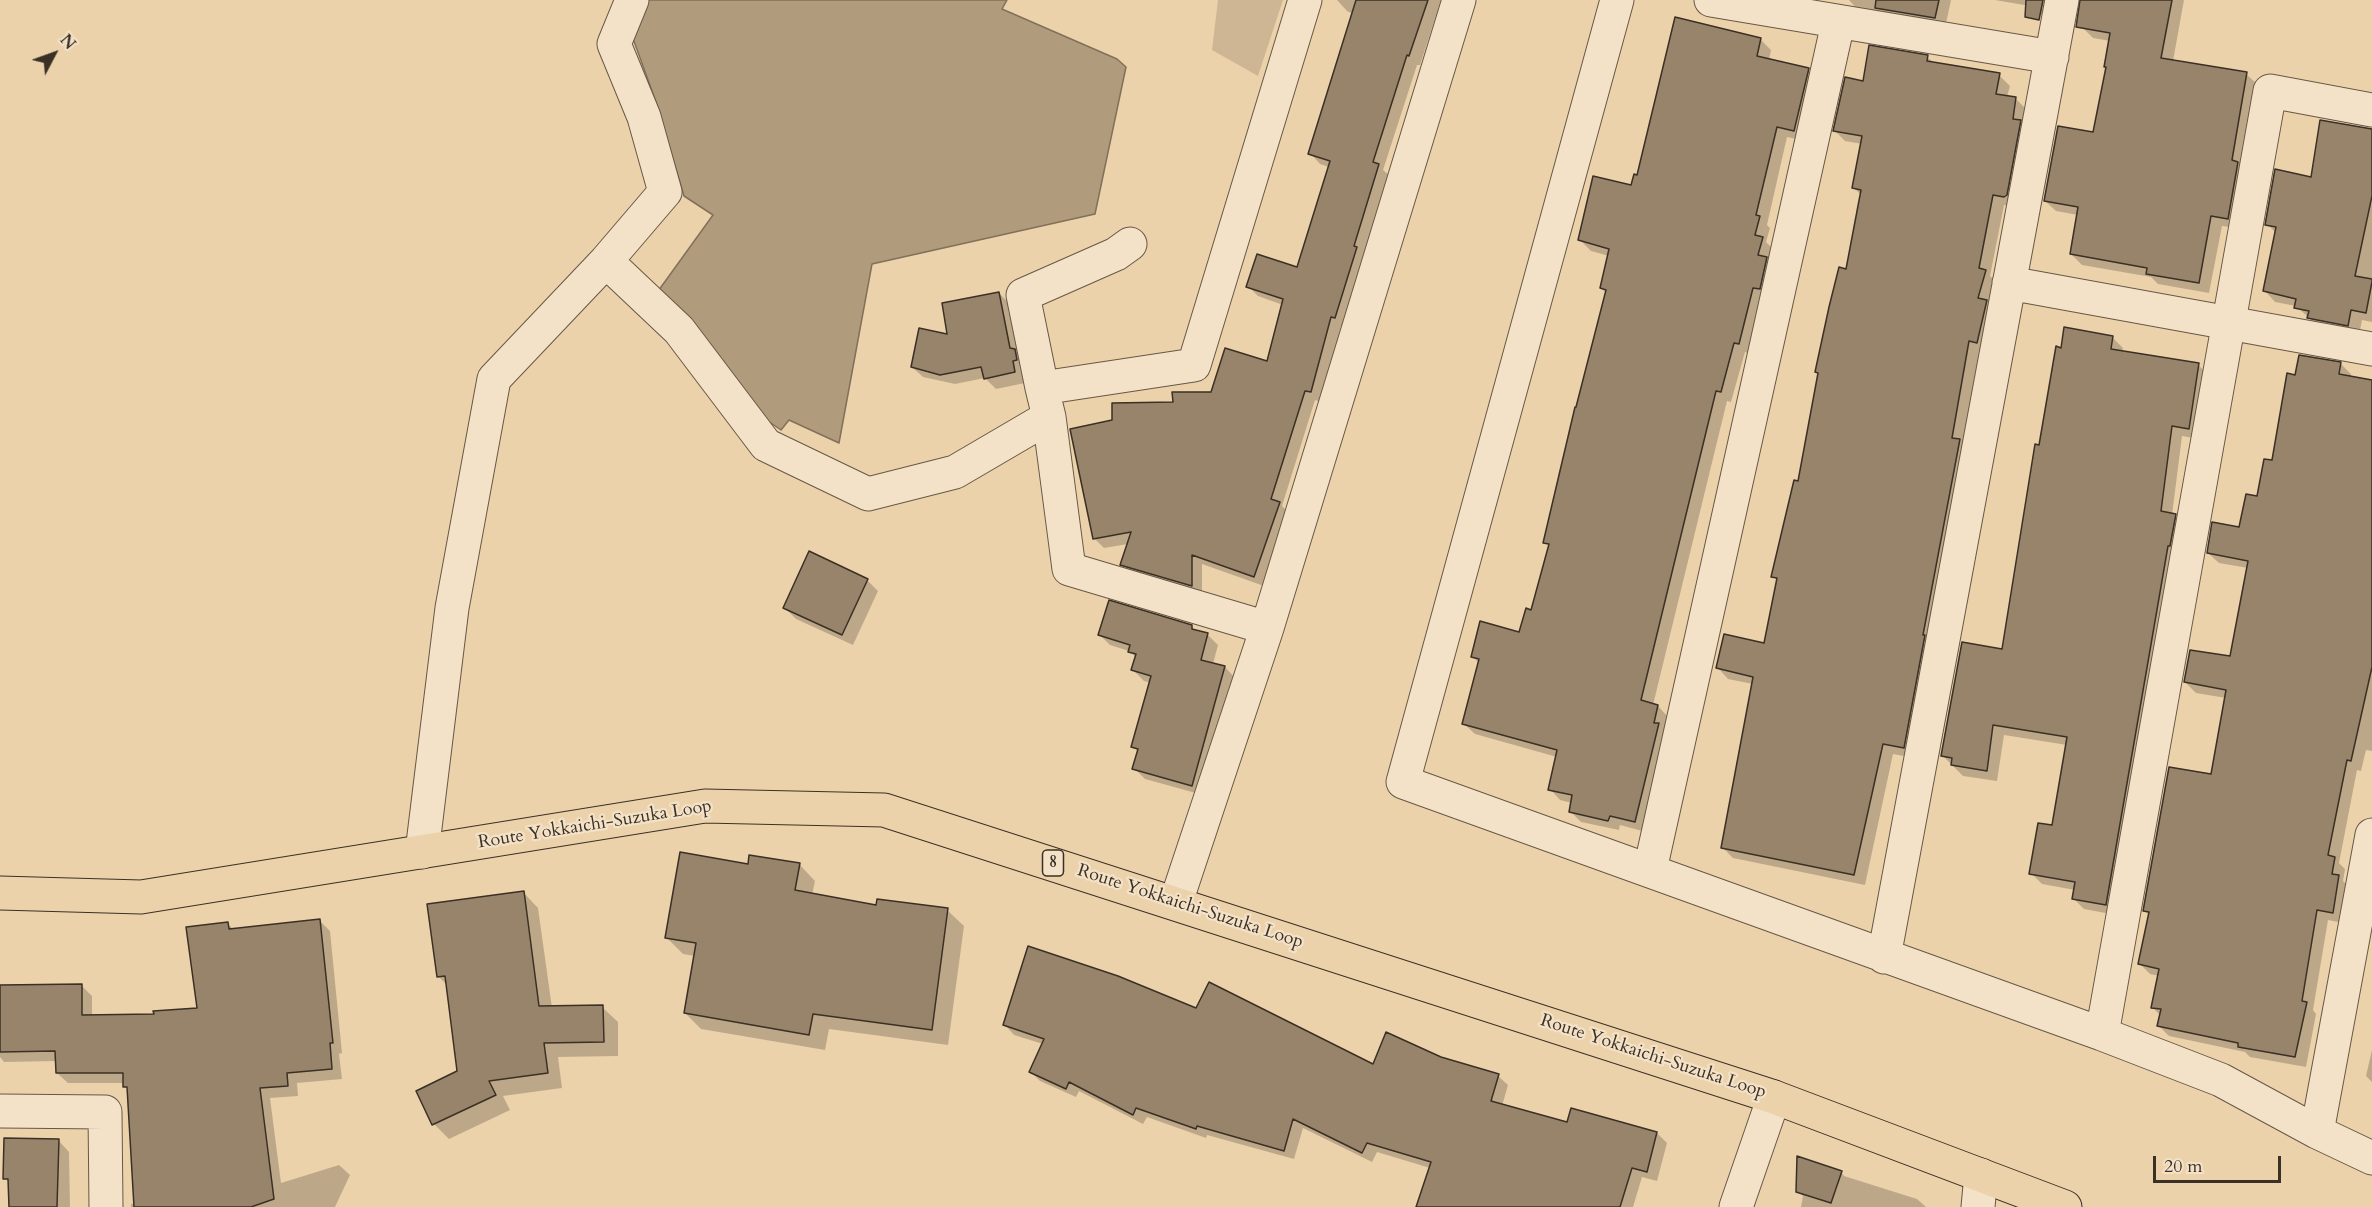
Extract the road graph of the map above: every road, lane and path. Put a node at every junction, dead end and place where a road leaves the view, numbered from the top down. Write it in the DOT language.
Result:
graph roads {
  1 [pos="632,0"];
  2 [pos="1305,0"];
  3 [pos="1459,0"];
  4 [pos="1617,0"];
  5 [pos="1711,0"];
  6 [pos="2062,0"];
  7 [pos="1838,23"];
  8 [pos="2052,57"];
  9 [pos="2372,110"];
  10 [pos="1130,243"];
  11 [pos="606,261"];
  12 [pos="2009,283"];
  13 [pos="2228,321"];
  14 [pos="2372,349"];
  15 [pos="1045,402"];
  16 [pos="1267,628"];
  17 [pos="2372,835"];
  18 [pos="422,852"];
  19 [pos="1650,870"];
  20 [pos="0,893"];
  21 [pos="1176,902"];
  22 [pos="1884,957"];
  23 [pos="2102,1034"];
  24 [pos="1774,1097"];
  25 [pos="0,1111"];
  26 [pos="2317,1132"];
  27 [pos="2372,1158"];
  28 [pos="1981,1175"];
  29 [pos="106,1207"];
  30 [pos="1736,1207"];
  31 [pos="1978,1207"];
  32 [pos="2065,1207"];
  1 -- 11 [label="street"];
  2 -- 15 [label="street"];
  3 -- 16 [label="street"];
  4 -- 19 [label="street"];
  5 -- 7 [label="street"];
  6 -- 8 [label="street"];
  7 -- 8 [label="street"];
  7 -- 19 [label="street"];
  8 -- 12 [label="street"];
  9 -- 13 [label="street"];
  10 -- 15 [label="street"];
  11 -- 15 [label="street"];
  11 -- 18 [label="street"];
  12 -- 13 [label="street"];
  12 -- 22 [label="street"];
  13 -- 14 [label="street"];
  13 -- 23 [label="street"];
  15 -- 16 [label="street"];
  16 -- 21 [label="street"];
  17 -- 26 [label="street"];
  18 -- 20 [label="main road, Route Yokkaichi-Suzuka Loop / 8"];
  18 -- 21 [label="main road, Route Yokkaichi-Suzuka Loop / 8"];
  19 -- 22 [label="street"];
  21 -- 24 [label="main road, Route Yokkaichi-Suzuka Loop / 8"];
  22 -- 23 [label="street"];
  23 -- 26 [label="street"];
  24 -- 28 [label="main road, Route Yokkaichi-Suzuka Loop / 8"];
  24 -- 30 [label="street"];
  25 -- 29 [label="street"];
  26 -- 27 [label="street"];
  28 -- 31 [label="street"];
  28 -- 32 [label="main road, Route Yokkaichi-Suzuka Loop / 8"];
}
